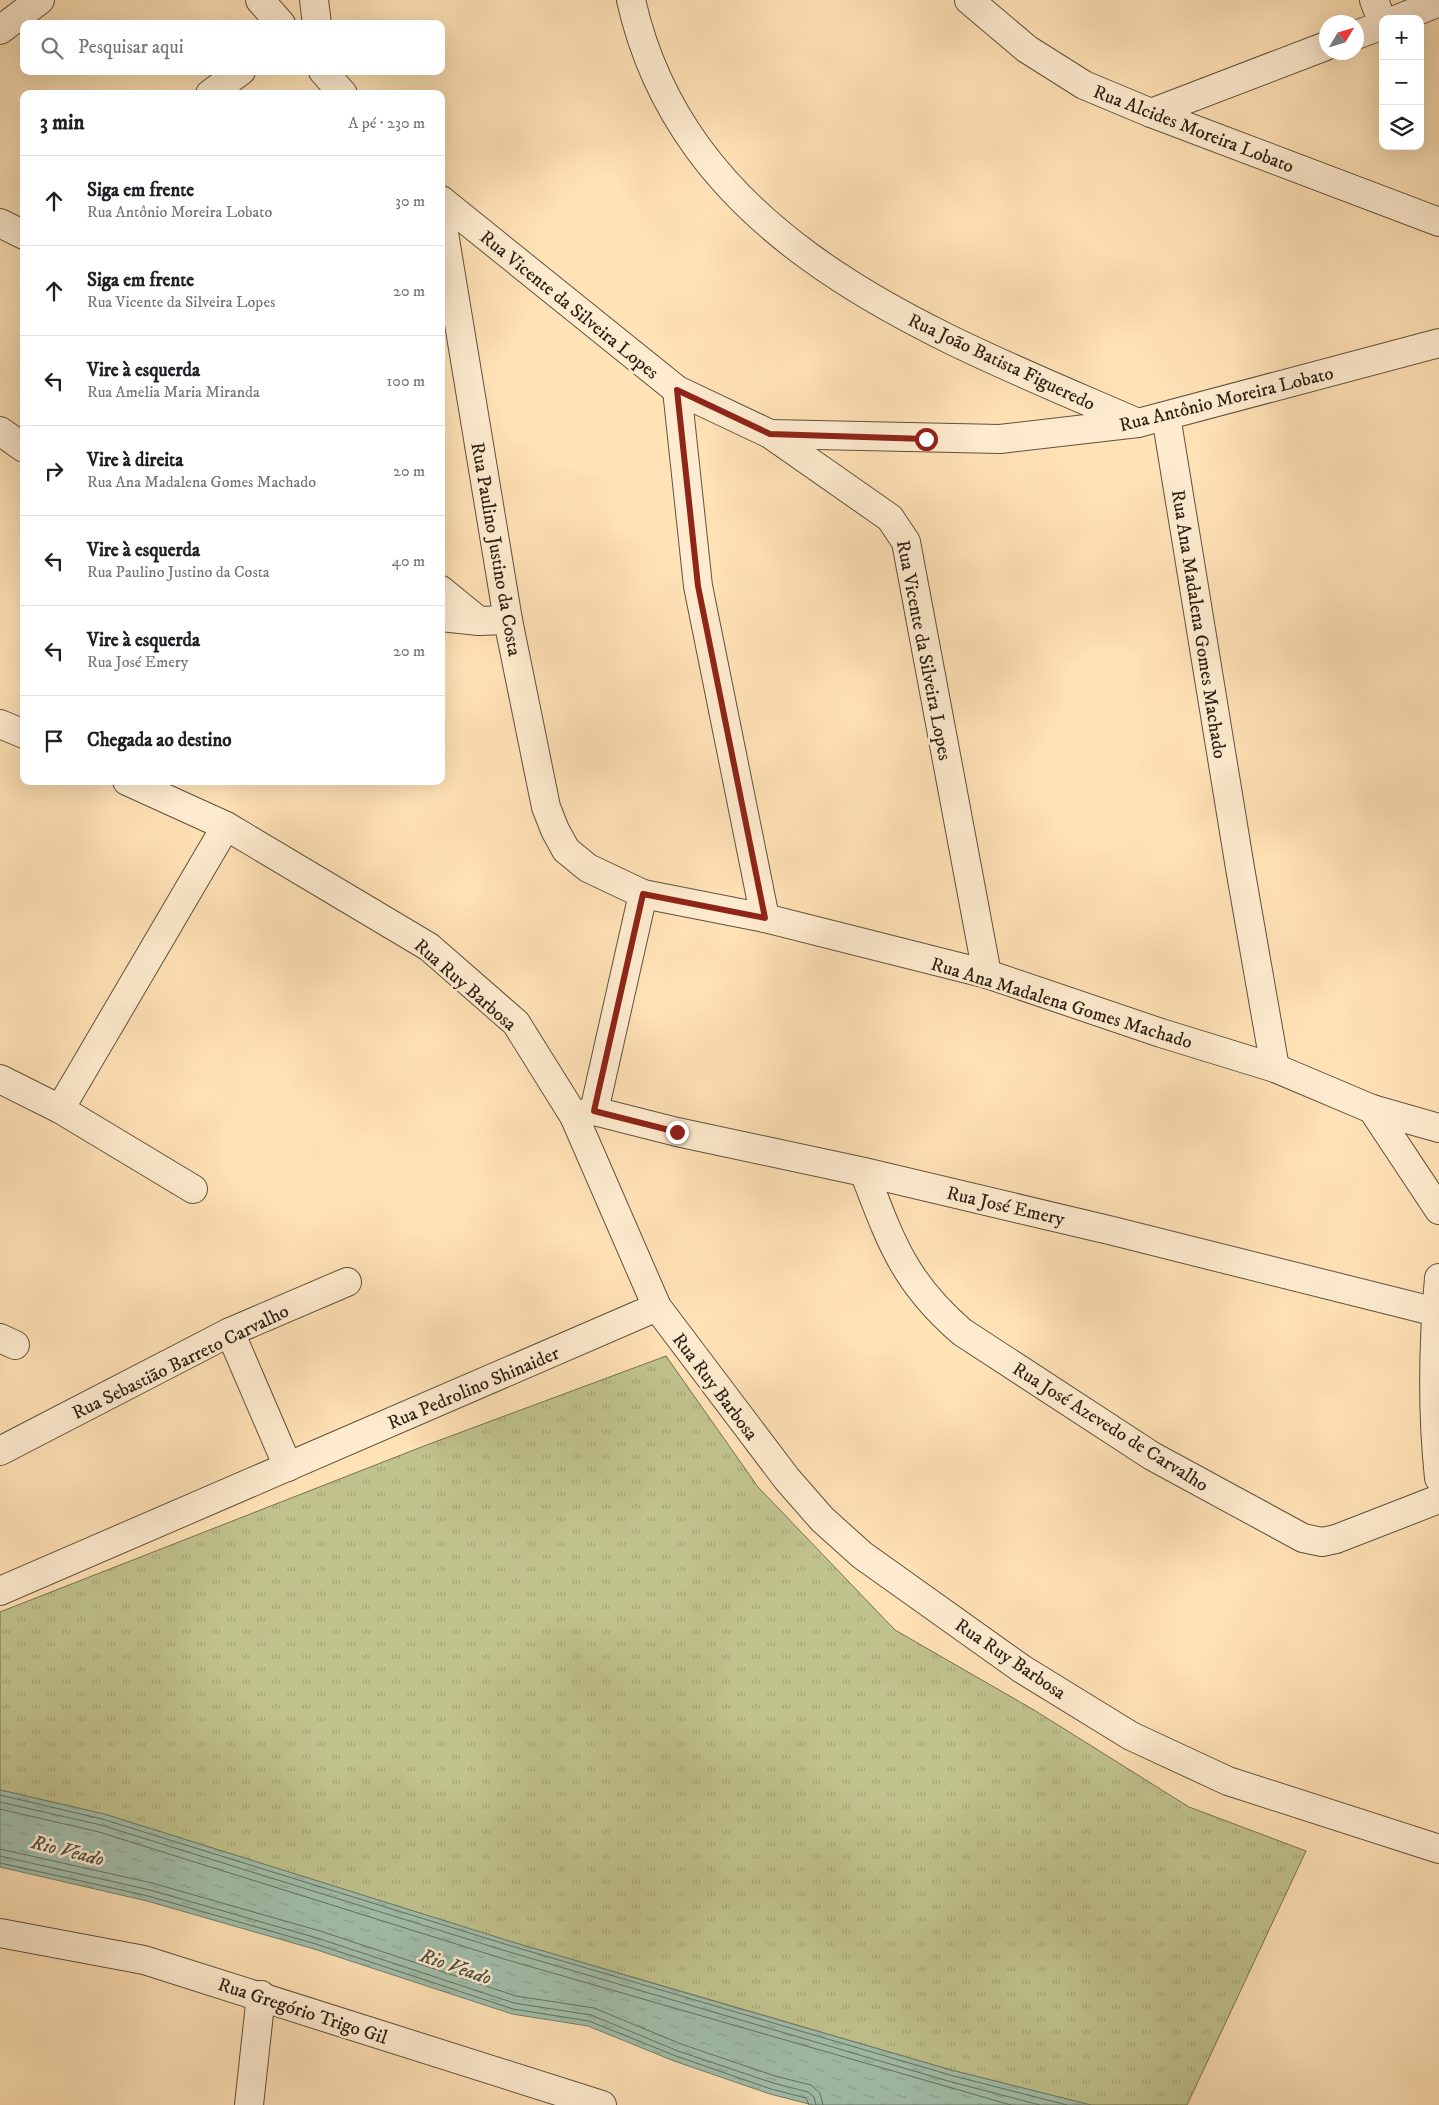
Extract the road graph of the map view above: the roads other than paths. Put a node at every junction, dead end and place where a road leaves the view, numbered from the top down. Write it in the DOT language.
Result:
graph roads {
  1 [pos="40,0"];
  2 [pos="260,0"];
  3 [pos="314,0"];
  4 [pos="631,0"];
  5 [pos="969,0"];
  6 [pos="1374,0"];
  7 [pos="1439,2"];
  8 [pos="1379,15"];
  9 [pos="1408,15"];
  10 [pos="278,20"];
  11 [pos="316,20"];
  12 [pos="1379,26"];
  13 [pos="0,30"];
  14 [pos="1364,32"];
  15 [pos="1319,49"];
  16 [pos="236,75"];
  17 [pos="327,75"];
  18 [pos="215,90"];
  19 [pos="340,90"];
  20 [pos="1151,113"];
  21 [pos="445,203"];
  22 [pos="1439,222"];
  23 [pos="445,239"];
  24 [pos="1439,343"];
  25 [pos="677,390"];
  26 [pos="1166,416"];
  27 [pos="1138,423"];
  28 [pos="0,431"];
  29 [pos="770,434"];
  30 [pos="20,445"];
  31 [pos="445,593"];
  32 [pos="445,617"];
  33 [pos="508,620"];
  34 [pos="479,621"];
  35 [pos="0,724"];
  36 [pos="20,732"];
  37 [pos="136,785"];
  38 [pos="226,826"];
  39 [pos="588,868"];
  40 [pos="643,894"];
  41 [pos="765,918"];
  42 [pos="987,974"];
  43 [pos="1275,1068"];
  44 [pos="0,1079"];
  45 [pos="60,1109"];
  46 [pos="1372,1109"];
  47 [pos="584,1113"];
  48 [pos="1439,1128"];
  49 [pos="864,1172"];
  50 [pos="193,1189"];
  51 [pos="1439,1210"];
  52 [pos="1439,1278"];
  53 [pos="347,1282"];
  54 [pos="657,1307"];
  55 [pos="1436,1312"];
  56 [pos="230,1332"];
  57 [pos="8,1447"];
  58 [pos="288,1467"];
  59 [pos="1439,1478"];
  60 [pos="1439,1499"];
  61 [pos="0,1591"];
  62 [pos="1439,1849"];
  63 [pos="0,1934"];
  64 [pos="260,1995"];
  65 [pos="564,2099"];
  66 [pos="248,2105"];
  67 [pos="602,2105"];
  1 -- 13 [label="street"];
  2 -- 10 [label="street"];
  3 -- 11 [label="street"];
  4 -- 27 [label="street, Rua João Batista Figueredo"];
  5 -- 20 [label="street, Rua Alcides Moreira Lobato"];
  6 -- 8 [label="street"];
  7 -- 9 [label="street"];
  12 -- 14 [label="street"];
  15 -- 20 [label="street"];
  16 -- 18 [label="street"];
  17 -- 19 [label="street"];
  20 -- 22 [label="street, Rua Alcides Moreira Lobato"];
  21 -- 25 [label="street, Rua Vicente da Silveira Lopes"];
  23 -- 33 [label="street, Rua Paulino Justino da Costa"];
  24 -- 26 [label="street, Rua Antônio Moreira Lobato"];
  25 -- 29 [label="street, Rua Vicente da Silveira Lopes"];
  25 -- 41 [label="street"];
  26 -- 27 [label="street, Rua Antônio Moreira Lobato"];
  26 -- 43 [label="street, Rua Ana Madalena Gomes Machado"];
  27 -- 29 [label="street, Rua Antônio Moreira Lobato"];
  28 -- 30 [label="street"];
  29 -- 42 [label="street, Rua Vicente da Silveira Lopes"];
  31 -- 34 [label="street"];
  32 -- 34 [label="street"];
  33 -- 34 [label="street"];
  33 -- 39 [label="street, Rua Paulino Justino da Costa"];
  35 -- 36 [label="street"];
  37 -- 38 [label="street, Rua Ruy Barbosa"];
  38 -- 45 [label="street"];
  38 -- 47 [label="street, Rua Ruy Barbosa"];
  39 -- 40 [label="street, Rua Ana Madalena Gomes Machado"];
  40 -- 41 [label="street, Rua Ana Madalena Gomes Machado"];
  40 -- 47 [label="street"];
  41 -- 42 [label="street, Rua Ana Madalena Gomes Machado"];
  42 -- 43 [label="street, Rua Ana Madalena Gomes Machado"];
  43 -- 46 [label="street, Rua Ana Madalena Gomes Machado"];
  44 -- 45 [label="street"];
  45 -- 50 [label="street"];
  46 -- 48 [label="street, Rua Ana Madalena Gomes Machado"];
  46 -- 51 [label="street"];
  47 -- 49 [label="street, Rua José Emery"];
  47 -- 54 [label="street, Rua Ruy Barbosa"];
  49 -- 55 [label="street, Rua José Emery"];
  49 -- 60 [label="street, Rua José Azevedo de Carvalho"];
  52 -- 55 [label="street"];
  53 -- 56 [label="street, Rua Sebastião Barreto Carvalho"];
  54 -- 58 [label="street, Rua Pedrolino Shinaider"];
  54 -- 62 [label="street, Rua Ruy Barbosa"];
  55 -- 59 [label="street"];
  56 -- 57 [label="street, Rua Sebastião Barreto Carvalho"];
  56 -- 58 [label="street"];
  58 -- 61 [label="street, Rua Pedrolino Shinaider"];
  63 -- 64 [label="street, Rua Gregório Trigo Gil"];
  64 -- 65 [label="street, Rua Gregório Trigo Gil"];
  64 -- 66 [label="street"];
  65 -- 67 [label="street, Rua Gregório Trigo Gil"];
}
